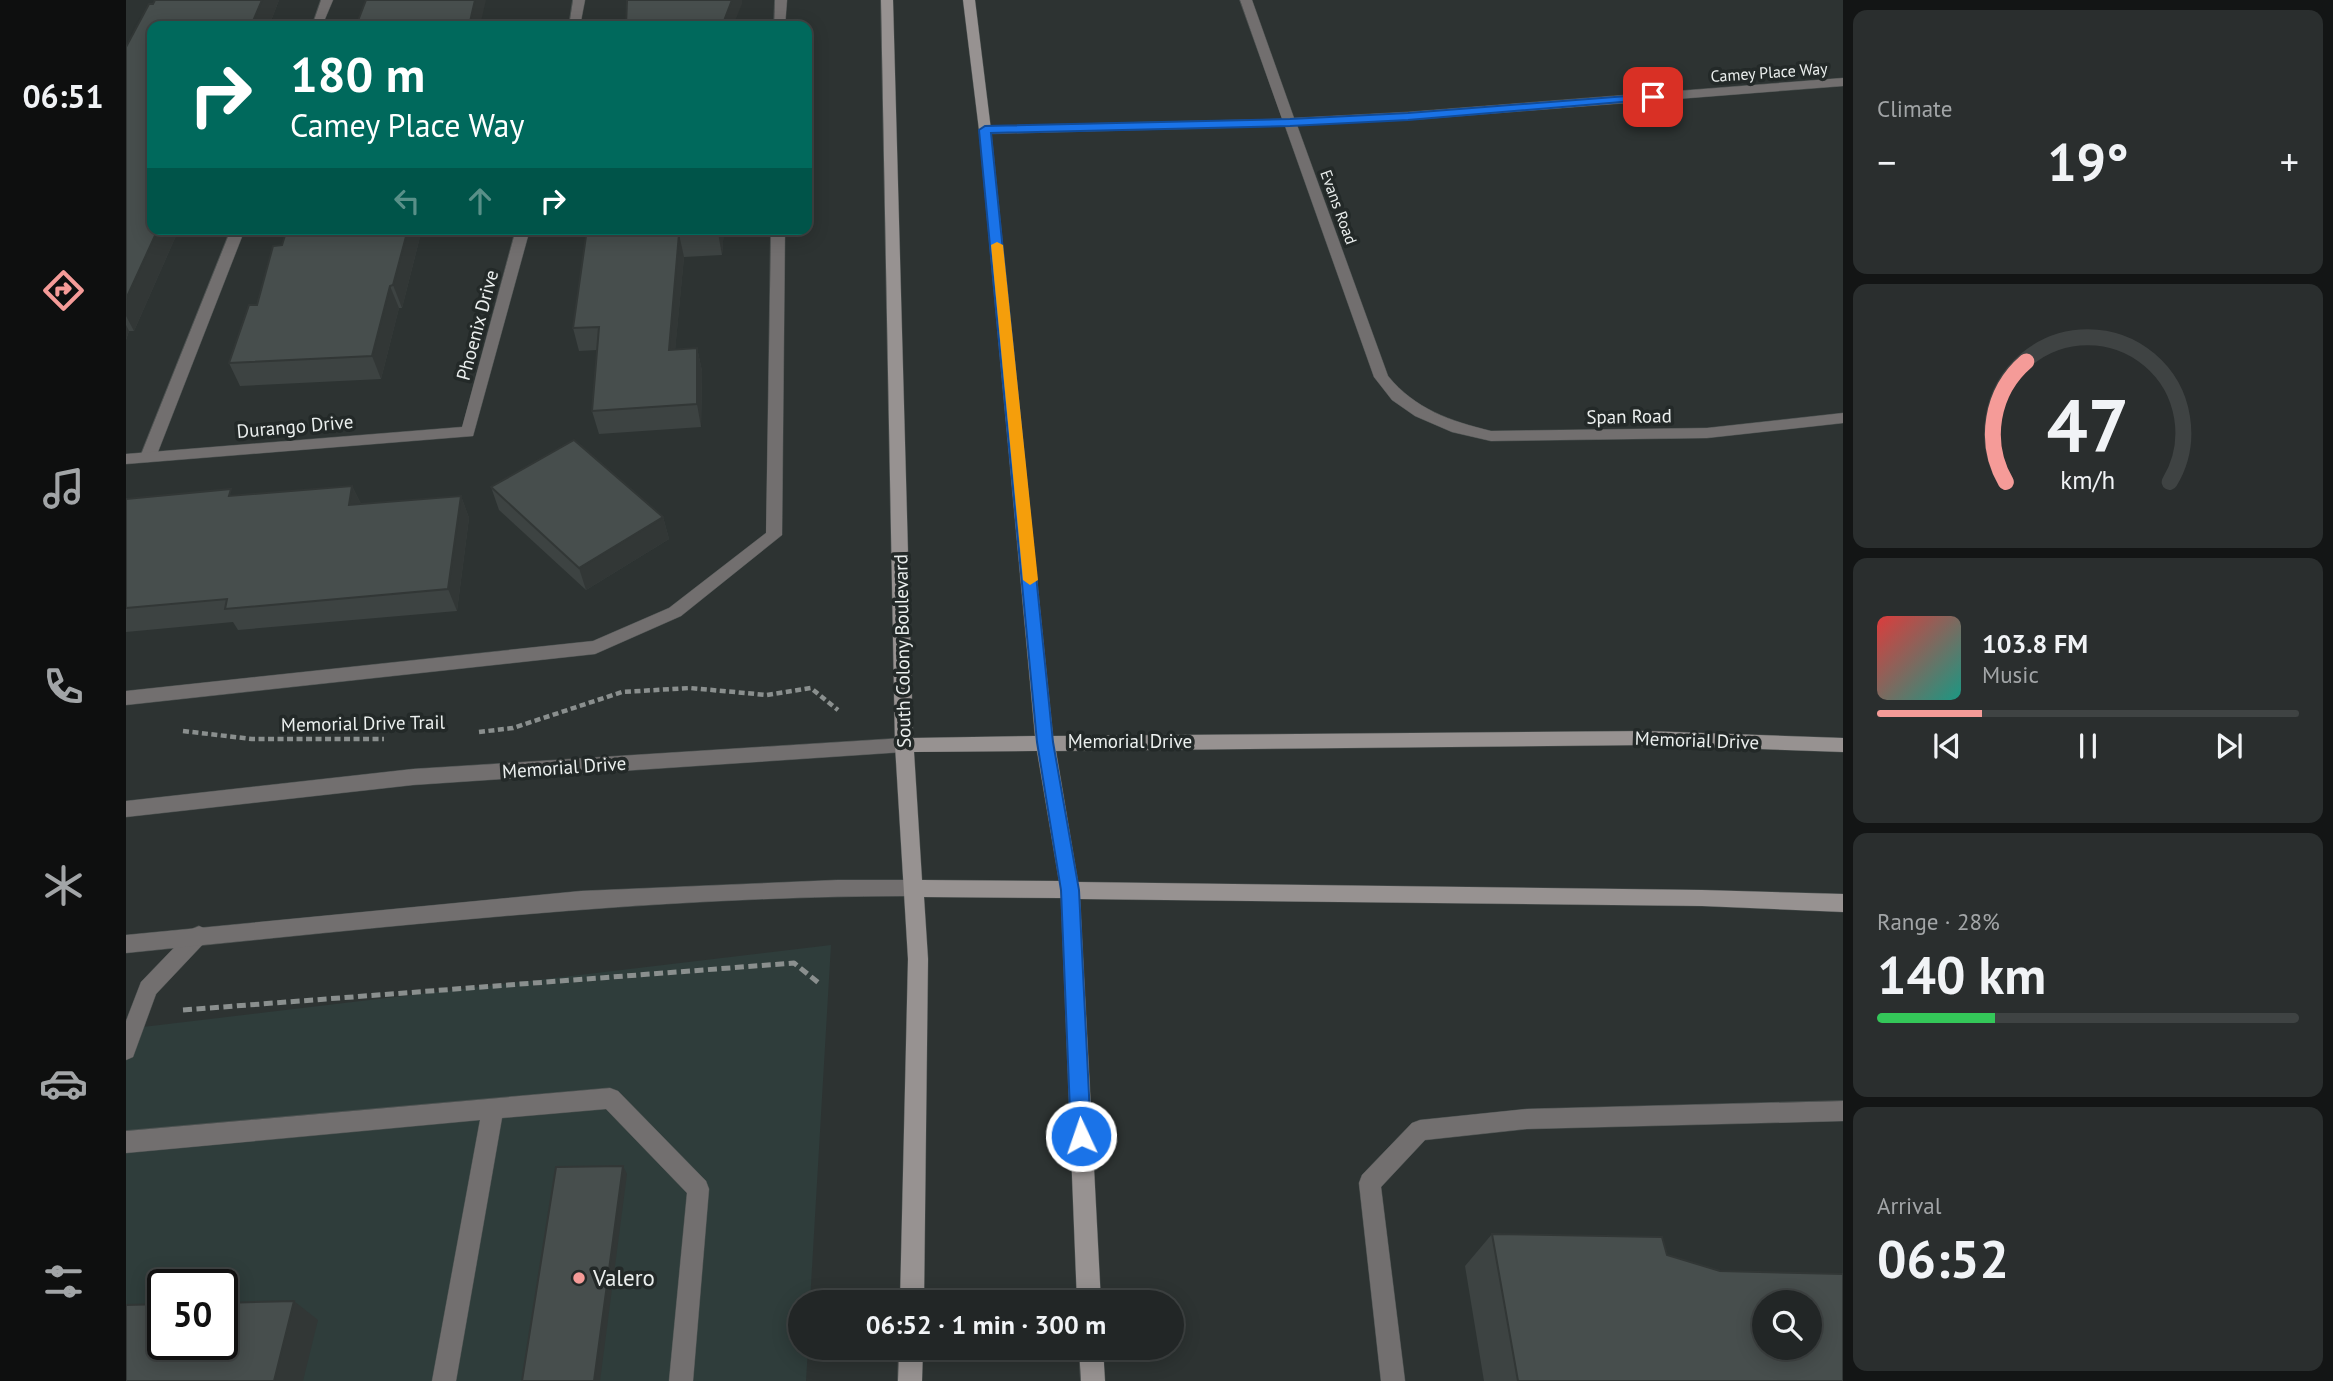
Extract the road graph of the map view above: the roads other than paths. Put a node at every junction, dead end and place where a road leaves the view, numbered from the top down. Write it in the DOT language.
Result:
graph roads {
  1 [pos="327,0"];
  2 [pos="579,0"];
  3 [pos="780,0"];
  4 [pos="887,0"];
  5 [pos="969,0"];
  6 [pos="1246,0"];
  7 [pos="319,21"];
  8 [pos="576,21"];
  9 [pos="780,21"];
  10 [pos="1843,82"];
  11 [pos="1290,122"];
  12 [pos="985,130"];
  13 [pos="236,235"];
  14 [pos="521,235"];
  15 [pos="778,235"];
  16 [pos="1420,412"];
  17 [pos="1843,418"];
  18 [pos="468,432"];
  19 [pos="148,457"];
  20 [pos="126,459"];
  21 [pos="126,698"];
  22 [pos="1045,742"];
  23 [pos="904,745"];
  24 [pos="1843,745"];
  25 [pos="126,809"];
  26 [pos="913,888"];
  27 [pos="1070,890"];
  28 [pos="1843,903"];
  29 [pos="199,935"];
  30 [pos="126,944"];
  31 [pos="126,1050"];
  32 [pos="492,1108"];
  33 [pos="1843,1111"];
  34 [pos="126,1142"];
  35 [pos="912,1290"];
  36 [pos="1088,1290"];
  37 [pos="911,1360"];
  38 [pos="1092,1360"];
  39 [pos="444,1381"];
  40 [pos="681,1381"];
  41 [pos="910,1381"];
  42 [pos="1093,1381"];
  43 [pos="1393,1381"];
  1 -- 7 [label="street"];
  2 -- 8 [label="street"];
  3 -- 9 [label="street"];
  4 -- 23 [label="main road, South Colony Boulevard"];
  5 -- 12 [label="main road"];
  6 -- 11 [label="street, Evans Road"];
  10 -- 11 [label="street, Camey Place Way"];
  11 -- 12 [label="street, Camey Place Way"];
  11 -- 16 [label="street, Evans Road"];
  12 -- 22 [label="main road"];
  13 -- 19 [label="street"];
  14 -- 18 [label="street, Phoenix Drive"];
  15 -- 21 [label="street"];
  16 -- 17 [label="street, Span Road"];
  18 -- 19 [label="street, Durango Drive"];
  19 -- 20 [label="street, Durango Drive"];
  22 -- 23 [label="main road, Memorial Drive"];
  22 -- 24 [label="main road, Memorial Drive"];
  22 -- 27 [label="main road"];
  23 -- 25 [label="street, Memorial Drive"];
  23 -- 26 [label="main road, South Colony Boulevard"];
  26 -- 27 [label="main road"];
  26 -- 29 [label="street"];
  26 -- 35 [label="main road, South Colony Boulevard"];
  27 -- 28 [label="main road"];
  27 -- 36 [label="main road"];
  29 -- 30 [label="street"];
  29 -- 31 [label="street"];
  32 -- 34 [label="street"];
  32 -- 39 [label="street"];
  32 -- 40 [label="street"];
  33 -- 43 [label="street"];
  37 -- 41 [label="main road"];
  38 -- 42 [label="main road"];
}
